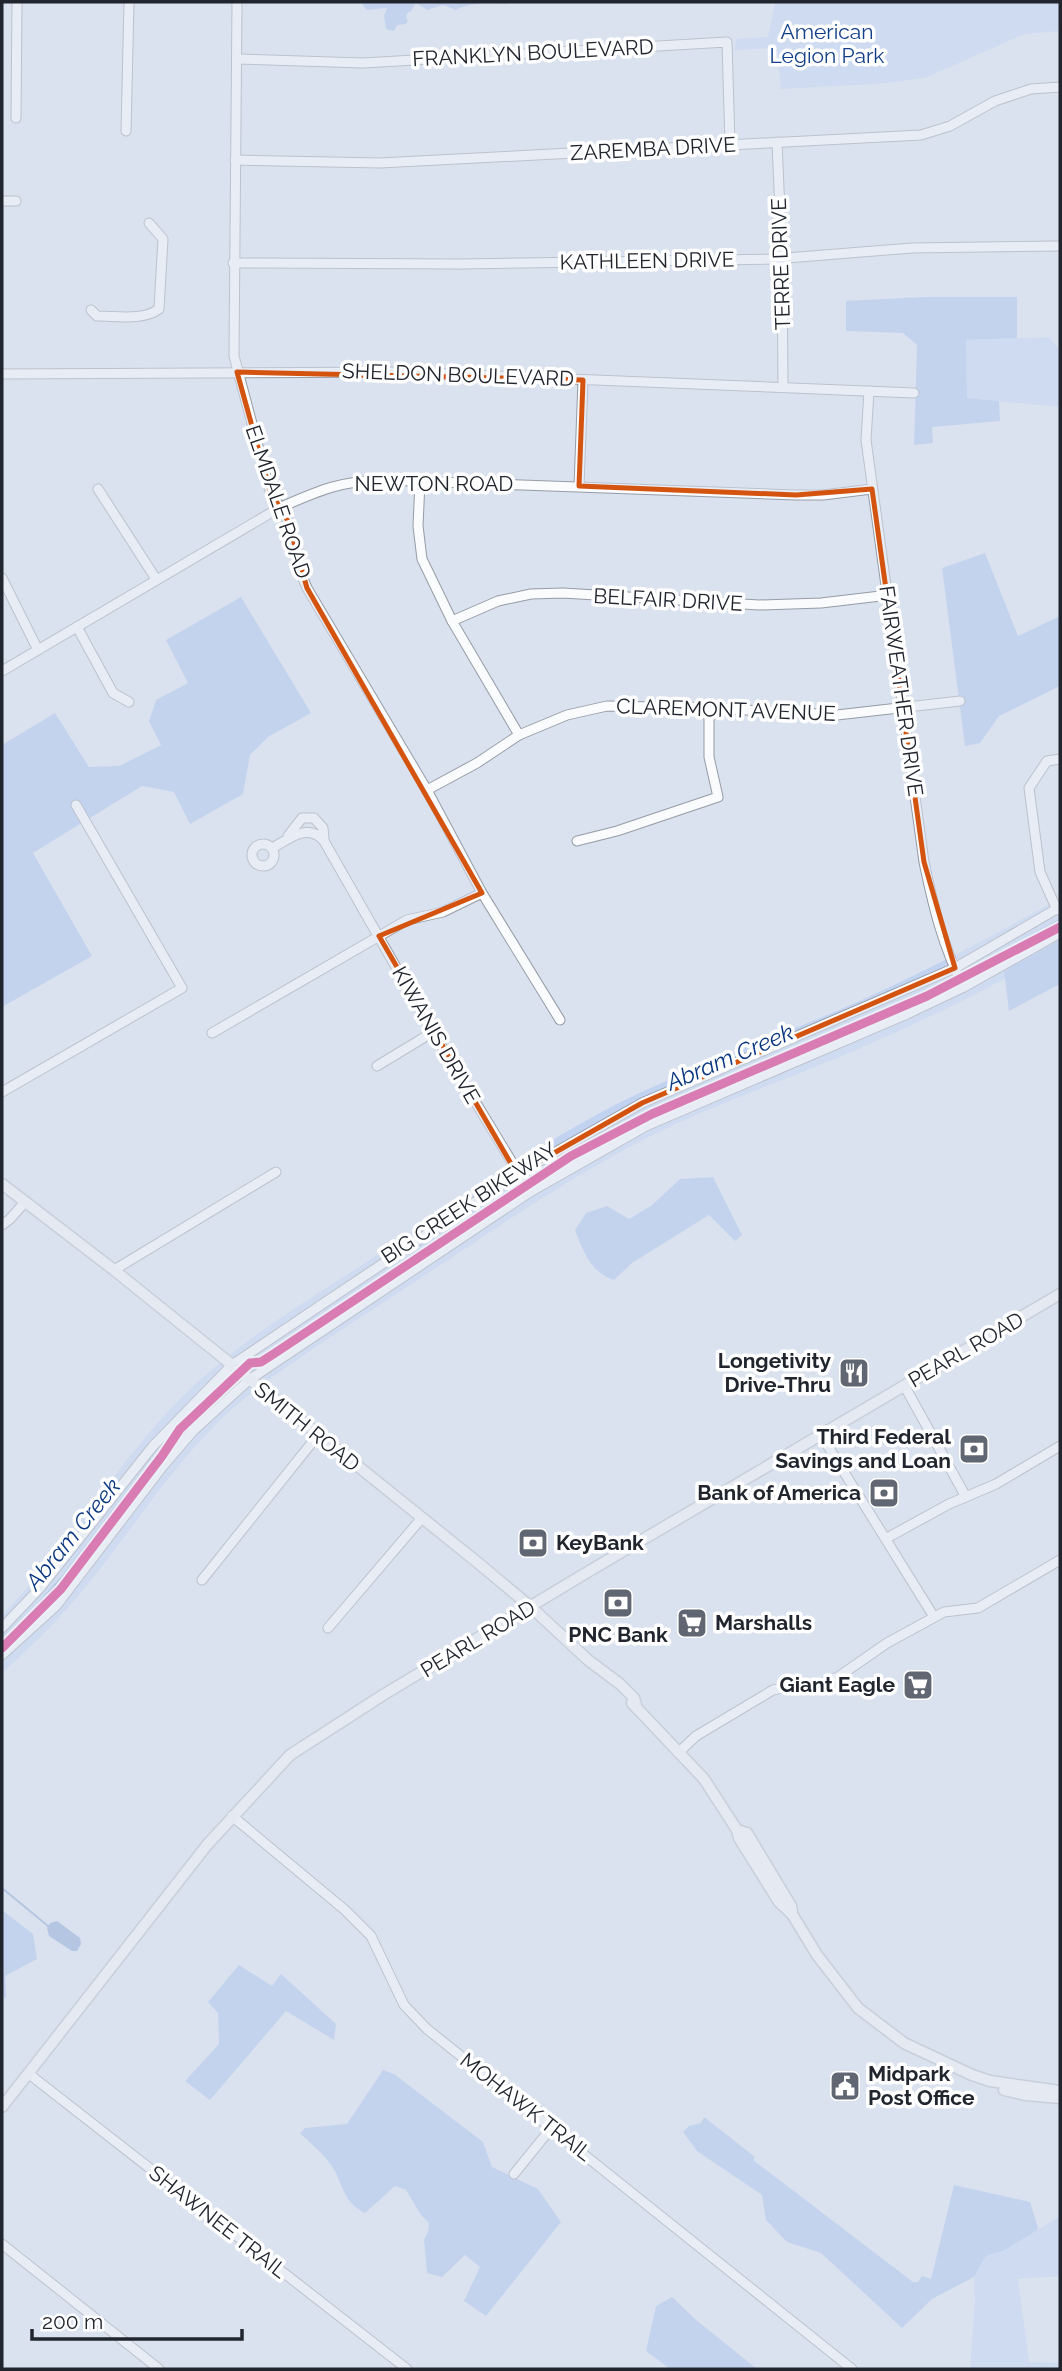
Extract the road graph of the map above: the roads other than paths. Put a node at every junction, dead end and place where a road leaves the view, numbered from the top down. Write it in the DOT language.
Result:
graph roads {
  1 [pos="17,2"];
  2 [pos="129,2"];
  3 [pos="237,2"];
  4 [pos="237,60"];
  5 [pos="1060,87"];
  6 [pos="16,118"];
  7 [pos="126,131"];
  8 [pos="777,142"];
  9 [pos="730,145"];
  10 [pos="236,160"];
  11 [pos="2,201"];
  12 [pos="16,201"];
  13 [pos="149,223"];
  14 [pos="1060,246"];
  15 [pos="782,258"];
  16 [pos="233,263"];
  17 [pos="92,310"];
  18 [pos="237,372"];
  19 [pos="2,374"];
  20 [pos="583,380"];
  21 [pos="783,386"];
  22 [pos="869,390"];
  23 [pos="914,393"];
  24 [pos="420,482"];
  25 [pos="579,486"];
  26 [pos="98,489"];
  27 [pos="872,489"];
  28 [pos="279,508"];
  29 [pos="2,578"];
  30 [pos="156,579"];
  31 [pos="889,595"];
  32 [pos="452,621"];
  33 [pos="77,628"];
  34 [pos="38,650"];
  35 [pos="2,671"];
  36 [pos="960,701"];
  37 [pos="129,702"];
  38 [pos="709,708"];
  39 [pos="904,709"];
  40 [pos="519,735"];
  41 [pos="1060,759"];
  42 [pos="427,790"];
  43 [pos="76,805"];
  44 [pos="284,841"];
  45 [pos="324,841"];
  46 [pos="576,841"];
  47 [pos="272,848"];
  48 [pos="482,893"];
  49 [pos="1058,909"];
  50 [pos="1060,933"];
  51 [pos="379,936"];
  52 [pos="955,968"];
  53 [pos="964,987"];
  54 [pos="560,1020"];
  55 [pos="433,1032"];
  56 [pos="212,1033"];
  57 [pos="377,1066"];
  58 [pos="2,1092"];
  59 [pos="276,1172"];
  60 [pos="517,1174"];
  61 [pos="2,1184"];
  62 [pos="530,1192"];
  63 [pos="22,1200"];
  64 [pos="2,1224"];
  65 [pos="114,1270"];
  66 [pos="1060,1294"];
  67 [pos="232,1366"];
  68 [pos="249,1380"];
  69 [pos="904,1385"];
  70 [pos="318,1435"];
  71 [pos="821,1435"];
  72 [pos="1060,1446"];
  73 [pos="966,1497"];
  74 [pos="421,1519"];
  75 [pos="887,1538"];
  76 [pos="1060,1560"];
  77 [pos="202,1580"];
  78 [pos="532,1608"];
  79 [pos="934,1617"];
  80 [pos="2,1628"];
  81 [pos="328,1628"];
  82 [pos="2,1655"];
  83 [pos="678,1753"];
  84 [pos="232,1816"];
  85 [pos="29,2074"];
  86 [pos="990,2081"];
  87 [pos="1060,2091"];
  88 [pos="1060,2098"];
  89 [pos="2,2107"];
  90 [pos="552,2127"];
  91 [pos="514,2174"];
  92 [pos="2,2244"];
  93 [pos="159,2369"];
  94 [pos="407,2369"];
  95 [pos="852,2369"];
  1 -- 6 [label="street"];
  2 -- 7 [label="street"];
  3 -- 4 [label="street, ELMDALE ROAD"];
  4 -- 9 [label="street, FRANKLYN BOULEVARD"];
  4 -- 10 [label="street, ELMDALE ROAD"];
  5 -- 8 [label="street, ZAREMBA DRIVE"];
  8 -- 9 [label="street, ZAREMBA DRIVE"];
  8 -- 15 [label="street, TERRE DRIVE"];
  9 -- 10 [label="street, ZAREMBA DRIVE"];
  10 -- 16 [label="street, ELMDALE ROAD"];
  11 -- 12 [label="street"];
  13 -- 17 [label="street"];
  14 -- 15 [label="street, KATHLEEN DRIVE"];
  15 -- 16 [label="street, KATHLEEN DRIVE"];
  15 -- 21 [label="street, TERRE DRIVE"];
  16 -- 18 [label="street, ELMDALE ROAD"];
  18 -- 19 [label="street, SHELDON BOULEVARD"];
  18 -- 20 [label="street, SHELDON BOULEVARD"];
  18 -- 28 [label="street, ELMDALE ROAD"];
  20 -- 21 [label="street, SHELDON BOULEVARD"];
  20 -- 25 [label="street"];
  21 -- 22 [label="street, SHELDON BOULEVARD"];
  22 -- 23 [label="street, SHELDON BOULEVARD"];
  22 -- 27 [label="street, FAIRWEATHER DRIVE"];
  24 -- 25 [label="street, NEWTON ROAD"];
  24 -- 28 [label="street, NEWTON ROAD"];
  24 -- 32 [label="street"];
  25 -- 27 [label="street, NEWTON ROAD"];
  26 -- 30 [label="street"];
  27 -- 31 [label="street, FAIRWEATHER DRIVE"];
  28 -- 30 [label="street, NEWTON ROAD"];
  28 -- 42 [label="street, ELMDALE ROAD"];
  29 -- 34 [label="street"];
  30 -- 33 [label="street, NEWTON ROAD"];
  31 -- 32 [label="street, BELFAIR DRIVE"];
  31 -- 39 [label="street, FAIRWEATHER DRIVE"];
  32 -- 40 [label="street"];
  33 -- 34 [label="street, NEWTON ROAD"];
  33 -- 37 [label="street"];
  34 -- 35 [label="street, NEWTON ROAD"];
  36 -- 39 [label="street, CLAREMONT AVENUE"];
  38 -- 39 [label="street, CLAREMONT AVENUE"];
  38 -- 40 [label="street, CLAREMONT AVENUE"];
  38 -- 46 [label="street"];
  39 -- 52 [label="street, FAIRWEATHER DRIVE"];
  40 -- 42 [label="street, CLAREMONT AVENUE"];
  41 -- 49 [label="street"];
  42 -- 48 [label="street, ELMDALE ROAD"];
  43 -- 58 [label="street"];
  44 -- 45 [label="street"];
  44 -- 45 [label="street, KIWANIS DRIVE"];
  44 -- 47 [label="street"];
  45 -- 51 [label="street, KIWANIS DRIVE"];
  48 -- 51 [label="street"];
  48 -- 54 [label="street, ELMDALE ROAD"];
  49 -- 52 [label="street"];
  50 -- 53 [label="street"];
  51 -- 55 [label="street, KIWANIS DRIVE"];
  51 -- 56 [label="street"];
  52 -- 53 [label="street, FAIRWEATHER DRIVE"];
  52 -- 60 [label="street"];
  53 -- 62 [label="street"];
  55 -- 57 [label="street"];
  55 -- 60 [label="street, KIWANIS DRIVE"];
  59 -- 65 [label="street"];
  60 -- 62 [label="street, KIWANIS DRIVE"];
  60 -- 67 [label="street"];
  61 -- 63 [label="main road, SMITH ROAD"];
  62 -- 68 [label="street"];
  63 -- 64 [label="street"];
  63 -- 65 [label="main road, SMITH ROAD"];
  65 -- 67 [label="main road, SMITH ROAD"];
  66 -- 69 [label="main road, PEARL ROAD"];
  67 -- 68 [label="main road, SMITH ROAD"];
  67 -- 80 [label="street"];
  68 -- 70 [label="main road, SMITH ROAD"];
  68 -- 82 [label="street"];
  69 -- 71 [label="main road, PEARL ROAD"];
  69 -- 73 [label="street"];
  70 -- 74 [label="main road, SMITH ROAD"];
  70 -- 77 [label="street"];
  71 -- 75 [label="street"];
  71 -- 78 [label="main road, PEARL ROAD"];
  72 -- 73 [label="street"];
  73 -- 75 [label="street"];
  74 -- 78 [label="main road, SMITH ROAD"];
  74 -- 81 [label="street"];
  75 -- 79 [label="street"];
  76 -- 79 [label="street"];
  78 -- 83 [label="main road, SMITH ROAD"];
  78 -- 84 [label="main road, PEARL ROAD"];
  79 -- 83 [label="street"];
  83 -- 86 [label="main road, SMITH ROAD"];
  84 -- 85 [label="main road, PEARL ROAD"];
  84 -- 90 [label="street, MOHAWK TRAIL"];
  85 -- 89 [label="main road, PEARL ROAD"];
  85 -- 94 [label="street, SHAWNEE TRAIL"];
  86 -- 87 [label="main road, SMITH ROAD"];
  86 -- 88 [label="main road, SMITH ROAD"];
  90 -- 91 [label="street"];
  90 -- 95 [label="street, MOHAWK TRAIL"];
  92 -- 93 [label="street"];
}
